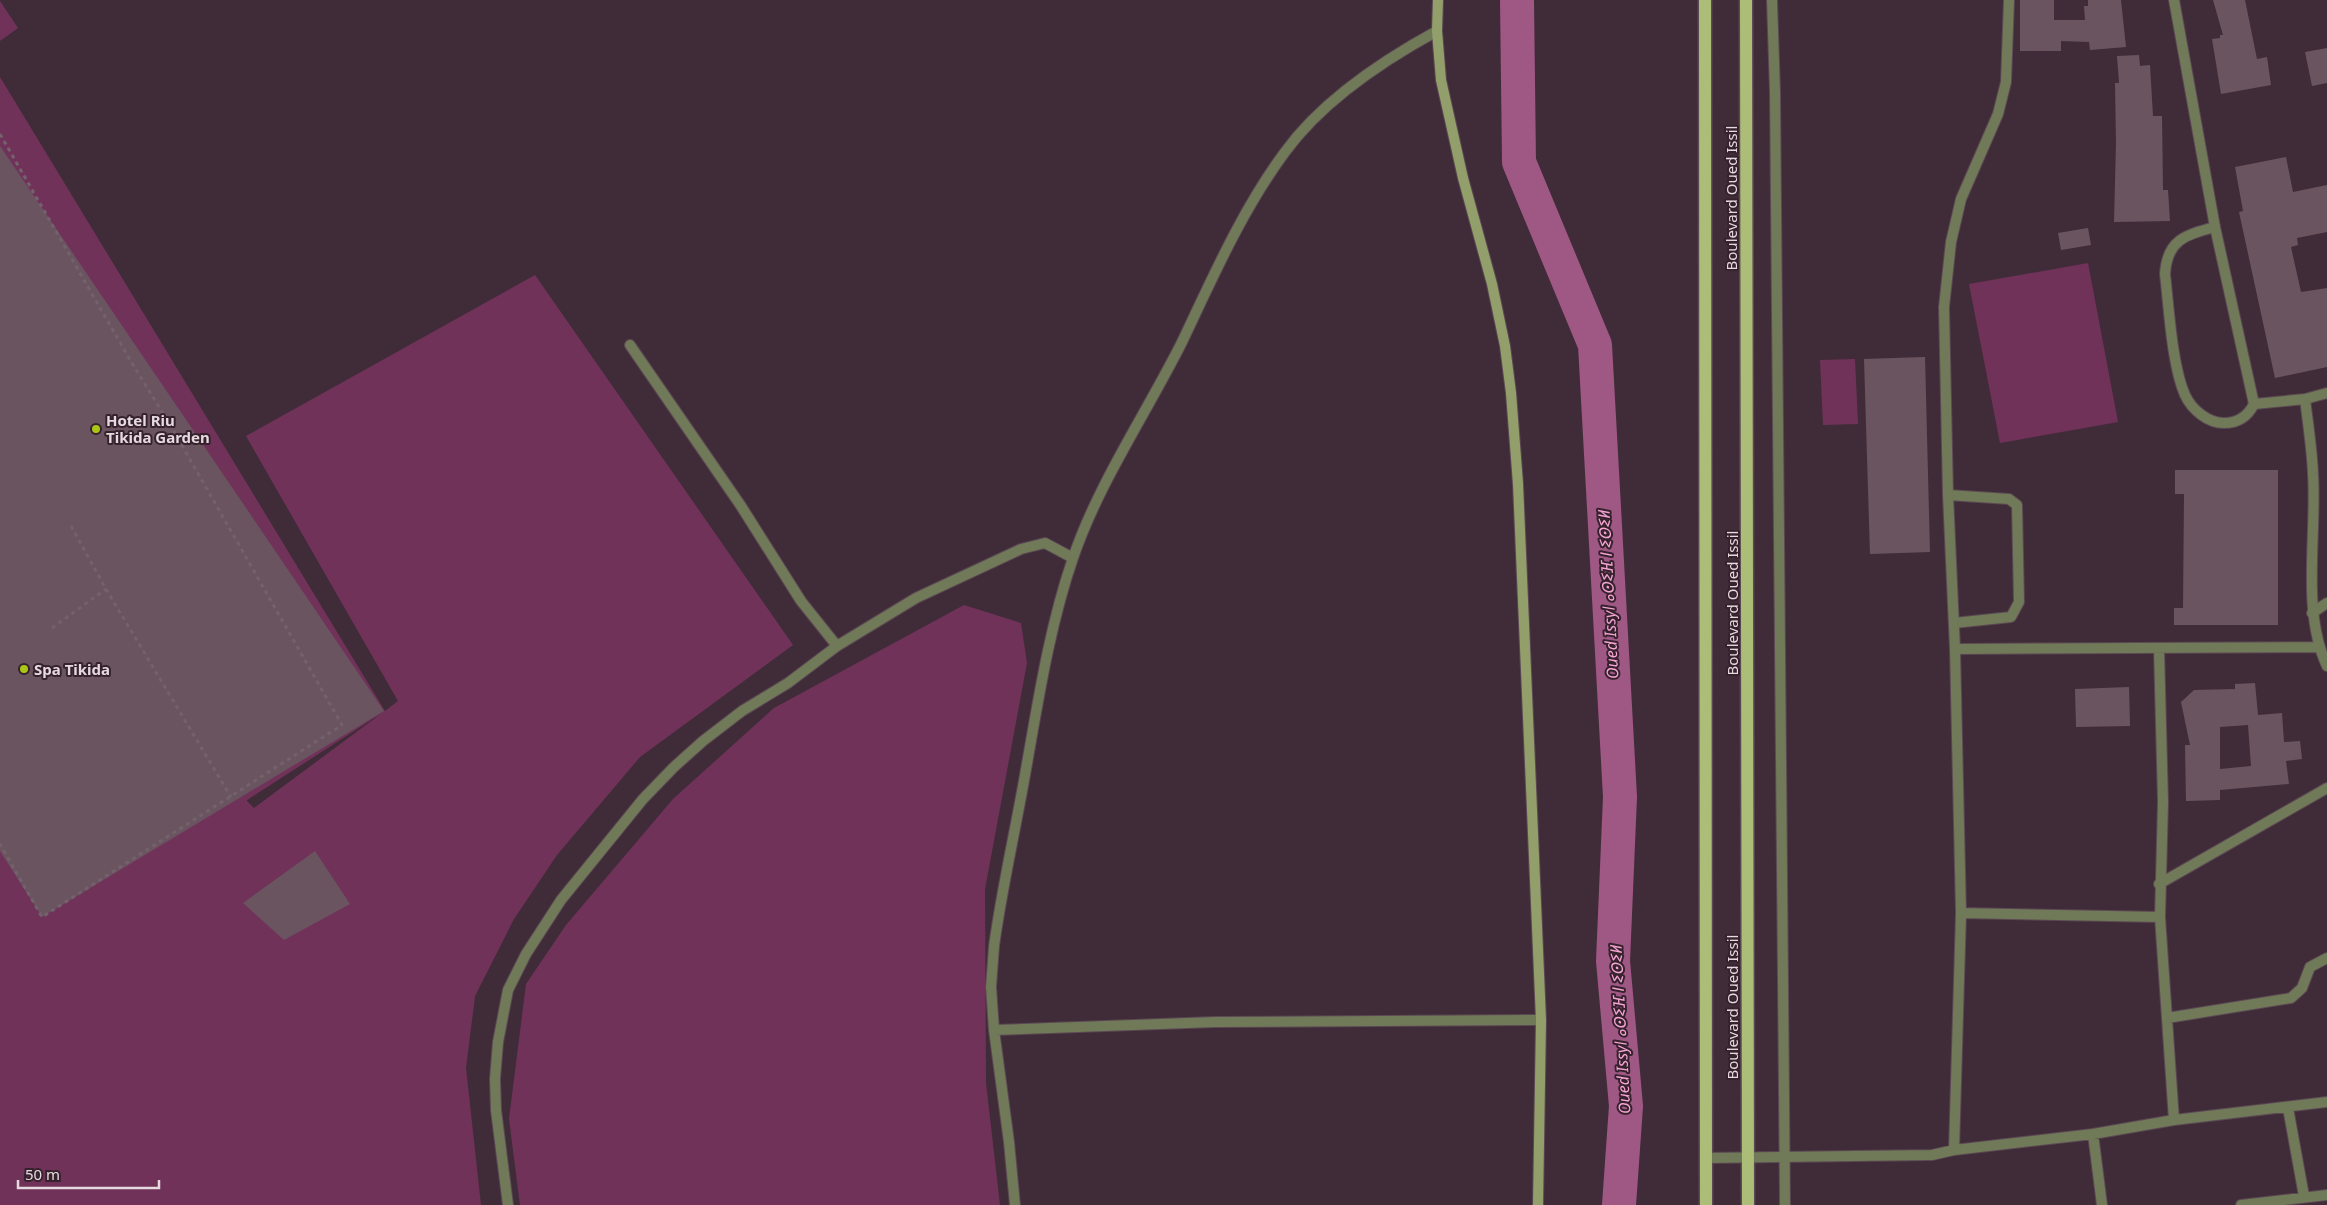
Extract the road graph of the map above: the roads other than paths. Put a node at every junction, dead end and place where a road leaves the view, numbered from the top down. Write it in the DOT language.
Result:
graph roads {
  1 [pos="1438,0"];
  2 [pos="1705,0"];
  3 [pos="1746,0"];
  4 [pos="1772,0"];
  5 [pos="2009,0"];
  6 [pos="2174,0"];
  7 [pos="1436,31"];
  8 [pos="2214,227"];
  9 [pos="630,345"];
  10 [pos="2327,393"];
  11 [pos="2305,399"];
  12 [pos="2254,404"];
  13 [pos="1948,494"];
  14 [pos="1073,558"];
  15 [pos="2327,603"];
  16 [pos="2312,613"];
  17 [pos="1954,623"];
  18 [pos="837,646"];
  19 [pos="2318,647"];
  20 [pos="1955,649"];
  21 [pos="2159,649"];
  22 [pos="2327,666"];
  23 [pos="2327,788"];
  24 [pos="2159,884"];
  25 [pos="1961,913"];
  26 [pos="2160,917"];
  27 [pos="2327,958"];
  28 [pos="2167,1018"];
  29 [pos="1541,1020"];
  30 [pos="994,1030"];
  31 [pos="2327,1102"];
  32 [pos="2288,1108"];
  33 [pos="2174,1120"];
  34 [pos="2093,1134"];
  35 [pos="1954,1150"];
  36 [pos="1784,1156"];
  37 [pos="1705,1158"];
  38 [pos="1748,1158"];
  39 [pos="2327,1195"];
  40 [pos="2304,1196"];
  41 [pos="508,1205"];
  42 [pos="1015,1205"];
  43 [pos="1538,1205"];
  44 [pos="1706,1205"];
  45 [pos="1748,1205"];
  46 [pos="1785,1205"];
  47 [pos="2102,1205"];
  48 [pos="2241,1205"];
  1 -- 7 [label="street"];
  2 -- 37 [label="main road, Boulevard Oued Issil"];
  3 -- 38 [label="main road, Boulevard Oued Issil"];
  4 -- 36 [label="street"];
  5 -- 13 [label="street"];
  6 -- 8 [label="street"];
  7 -- 14 [label="street"];
  7 -- 29 [label="street"];
  8 -- 12 [label="street"];
  8 -- 12 [label="street"];
  9 -- 18 [label="street"];
  10 -- 11 [label="street"];
  11 -- 12 [label="street"];
  11 -- 16 [label="street"];
  13 -- 17 [label="street"];
  13 -- 17 [label="street"];
  14 -- 18 [label="street"];
  14 -- 30 [label="street"];
  15 -- 16 [label="street"];
  16 -- 19 [label="street"];
  17 -- 20 [label="street"];
  18 -- 41 [label="street"];
  19 -- 21 [label="street"];
  19 -- 22 [label="street"];
  20 -- 21 [label="street"];
  20 -- 25 [label="street"];
  21 -- 24 [label="street"];
  23 -- 24 [label="street"];
  24 -- 26 [label="street"];
  25 -- 26 [label="street"];
  25 -- 35 [label="street"];
  26 -- 28 [label="street"];
  27 -- 28 [label="street"];
  28 -- 33 [label="street"];
  29 -- 30 [label="street"];
  29 -- 43 [label="street"];
  30 -- 42 [label="street"];
  31 -- 32 [label="street"];
  32 -- 33 [label="street"];
  32 -- 40 [label="street"];
  33 -- 34 [label="street"];
  34 -- 35 [label="street"];
  34 -- 47 [label="street"];
  35 -- 36 [label="street"];
  36 -- 38 [label="street"];
  36 -- 46 [label="street"];
  37 -- 38 [label="street"];
  37 -- 44 [label="main road, Boulevard Oued Issil"];
  38 -- 45 [label="main road, Boulevard Oued Issil"];
  39 -- 40 [label="street"];
  40 -- 48 [label="street"];
}
